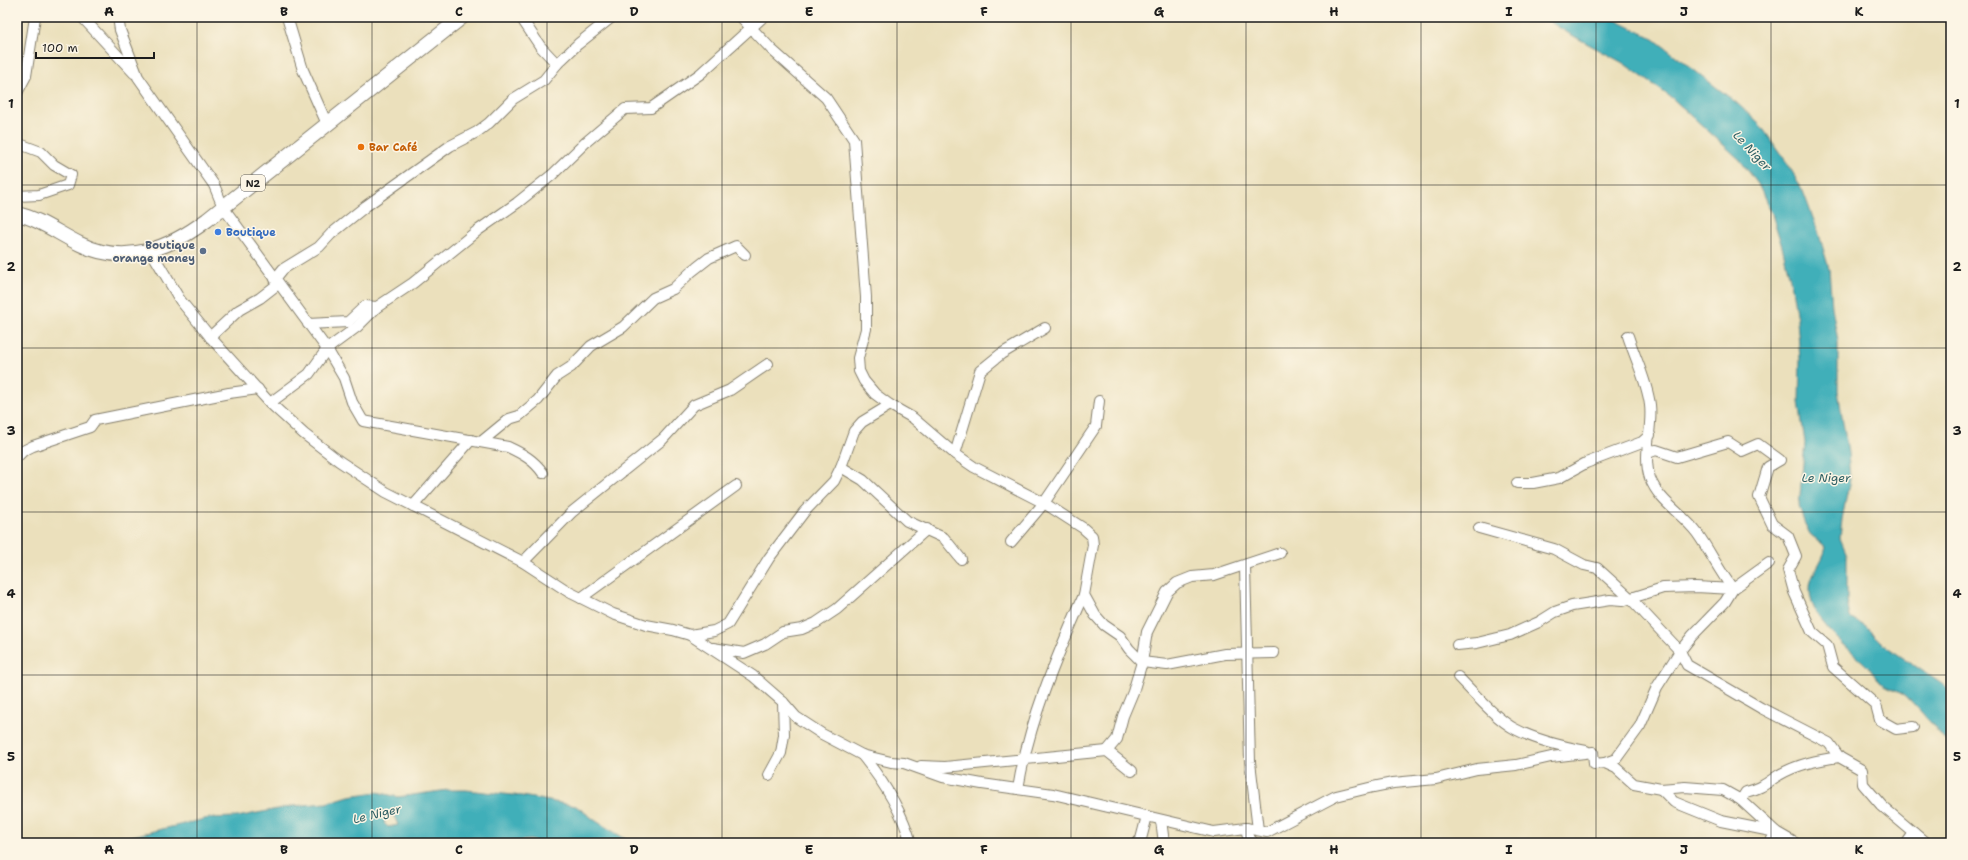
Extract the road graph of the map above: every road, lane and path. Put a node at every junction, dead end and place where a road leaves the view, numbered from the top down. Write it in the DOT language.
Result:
graph roads {
  1 [pos="35,17"];
  2 [pos="82,17"];
  3 [pos="118,17"];
  4 [pos="287,17"];
  5 [pos="462,17"];
  6 [pos="612,17"];
  7 [pos="741,17"];
  8 [pos="763,17"];
  9 [pos="522,19"];
  10 [pos="749,28"];
  11 [pos="557,64"];
  12 [pos="138,77"];
  13 [pos="17,93"];
  14 [pos="327,124"];
  15 [pos="17,143"];
  16 [pos="17,196"];
  17 [pos="223,207"];
  18 [pos="17,214"];
  19 [pos="152,251"];
  20 [pos="745,255"];
  21 [pos="277,282"];
  22 [pos="377,306"];
  23 [pos="308,324"];
  24 [pos="1045,328"];
  25 [pos="1628,336"];
  26 [pos="210,337"];
  27 [pos="327,349"];
  28 [pos="768,364"];
  29 [pos="258,389"];
  30 [pos="1100,401"];
  31 [pos="270,403"];
  32 [pos="890,405"];
  33 [pos="1650,435"];
  34 [pos="471,440"];
  35 [pos="481,442"];
  36 [pos="1648,453"];
  37 [pos="955,454"];
  38 [pos="17,457"];
  39 [pos="841,467"];
  40 [pos="544,473"];
  41 [pos="1517,483"];
  42 [pos="736,486"];
  43 [pos="1044,503"];
  44 [pos="413,506"];
  45 [pos="1479,528"];
  46 [pos="927,529"];
  47 [pos="1011,542"];
  48 [pos="1280,553"];
  49 [pos="961,559"];
  50 [pos="523,562"];
  51 [pos="1770,563"];
  52 [pos="1245,566"];
  53 [pos="1733,589"];
  54 [pos="1084,595"];
  55 [pos="581,598"];
  56 [pos="1630,598"];
  57 [pos="690,635"];
  58 [pos="1457,645"];
  59 [pos="709,648"];
  60 [pos="1680,651"];
  61 [pos="1246,653"];
  62 [pos="1274,653"];
  63 [pos="1142,662"];
  64 [pos="1458,677"];
  65 [pos="783,702"];
  66 [pos="1913,727"];
  67 [pos="1107,751"];
  68 [pos="1593,752"];
  69 [pos="862,755"];
  70 [pos="1839,757"];
  71 [pos="1023,759"];
  72 [pos="904,763"];
  73 [pos="1605,763"];
  74 [pos="1132,771"];
  75 [pos="769,775"];
  76 [pos="1018,789"];
  77 [pos="1661,789"];
  78 [pos="1741,800"];
  79 [pos="1147,816"];
  80 [pos="1161,820"];
  81 [pos="1246,828"];
  82 [pos="1258,830"];
  83 [pos="1776,832"];
  84 [pos="1914,833"];
  85 [pos="912,843"];
  86 [pos="1137,843"];
  87 [pos="1164,843"];
  88 [pos="1254,843"];
  89 [pos="1770,843"];
  90 [pos="1795,843"];
  91 [pos="1907,843"];
  92 [pos="1926,843"];
  1 -- 13 [label="street"];
  2 -- 12 [label="street"];
  3 -- 12 [label="street"];
  4 -- 14 [label="street"];
  5 -- 14 [label="highway, N2"];
  6 -- 11 [label="street"];
  7 -- 10 [label="street"];
  8 -- 10 [label="street"];
  9 -- 11 [label="street"];
  10 -- 22 [label="street"];
  10 -- 32 [label="street"];
  11 -- 21 [label="street"];
  12 -- 17 [label="street"];
  14 -- 17 [label="highway, N2"];
  15 -- 16 [label="street"];
  17 -- 19 [label="highway, N2"];
  17 -- 21 [label="street"];
  18 -- 19 [label="highway, N2"];
  19 -- 26 [label="street"];
  20 -- 35 [label="street"];
  21 -- 23 [label="street"];
  21 -- 26 [label="street"];
  22 -- 23 [label="street"];
  22 -- 27 [label="street"];
  23 -- 27 [label="street"];
  24 -- 37 [label="street"];
  25 -- 33 [label="street"];
  26 -- 29 [label="street"];
  27 -- 31 [label="street"];
  27 -- 34 [label="street"];
  28 -- 50 [label="street"];
  29 -- 31 [label="street"];
  29 -- 38 [label="street"];
  30 -- 43 [label="street"];
  31 -- 44 [label="street"];
  32 -- 37 [label="street"];
  32 -- 39 [label="street"];
  33 -- 36 [label="street"];
  33 -- 41 [label="street"];
  34 -- 35 [label="street"];
  34 -- 44 [label="street"];
  35 -- 40 [label="street"];
  36 -- 53 [label="street"];
  36 -- 66 [label="street"];
  37 -- 43 [label="street"];
  39 -- 46 [label="street"];
  39 -- 57 [label="street"];
  42 -- 55 [label="street"];
  43 -- 47 [label="street"];
  43 -- 54 [label="street"];
  44 -- 50 [label="street"];
  45 -- 56 [label="street"];
  46 -- 49 [label="street"];
  46 -- 59 [label="street"];
  48 -- 52 [label="street"];
  50 -- 55 [label="street"];
  51 -- 53 [label="street"];
  52 -- 61 [label="street"];
  52 -- 63 [label="street"];
  53 -- 56 [label="street"];
  53 -- 60 [label="street"];
  54 -- 63 [label="street"];
  54 -- 71 [label="street"];
  55 -- 57 [label="street"];
  56 -- 58 [label="street"];
  56 -- 60 [label="street"];
  57 -- 59 [label="street"];
  59 -- 65 [label="street"];
  60 -- 70 [label="street"];
  60 -- 73 [label="street"];
  61 -- 62 [label="street"];
  61 -- 63 [label="street"];
  61 -- 82 [label="street"];
  63 -- 67 [label="street"];
  64 -- 68 [label="street"];
  65 -- 69 [label="street"];
  65 -- 75 [label="street"];
  67 -- 71 [label="street"];
  67 -- 74 [label="street"];
  68 -- 73 [label="street"];
  68 -- 82 [label="street"];
  69 -- 72 [label="street"];
  69 -- 85 [label="street"];
  70 -- 78 [label="street"];
  70 -- 84 [label="street"];
  71 -- 72 [label="street"];
  71 -- 76 [label="street"];
  72 -- 76 [label="street"];
  73 -- 77 [label="street"];
  76 -- 79 [label="street"];
  77 -- 78 [label="street"];
  77 -- 83 [label="street"];
  78 -- 83 [label="street"];
  79 -- 80 [label="street"];
  79 -- 86 [label="street"];
  80 -- 81 [label="street"];
  80 -- 87 [label="street"];
  81 -- 82 [label="street"];
  81 -- 88 [label="street"];
  83 -- 89 [label="street"];
  83 -- 90 [label="street"];
  84 -- 91 [label="street"];
  84 -- 92 [label="street"];
}
